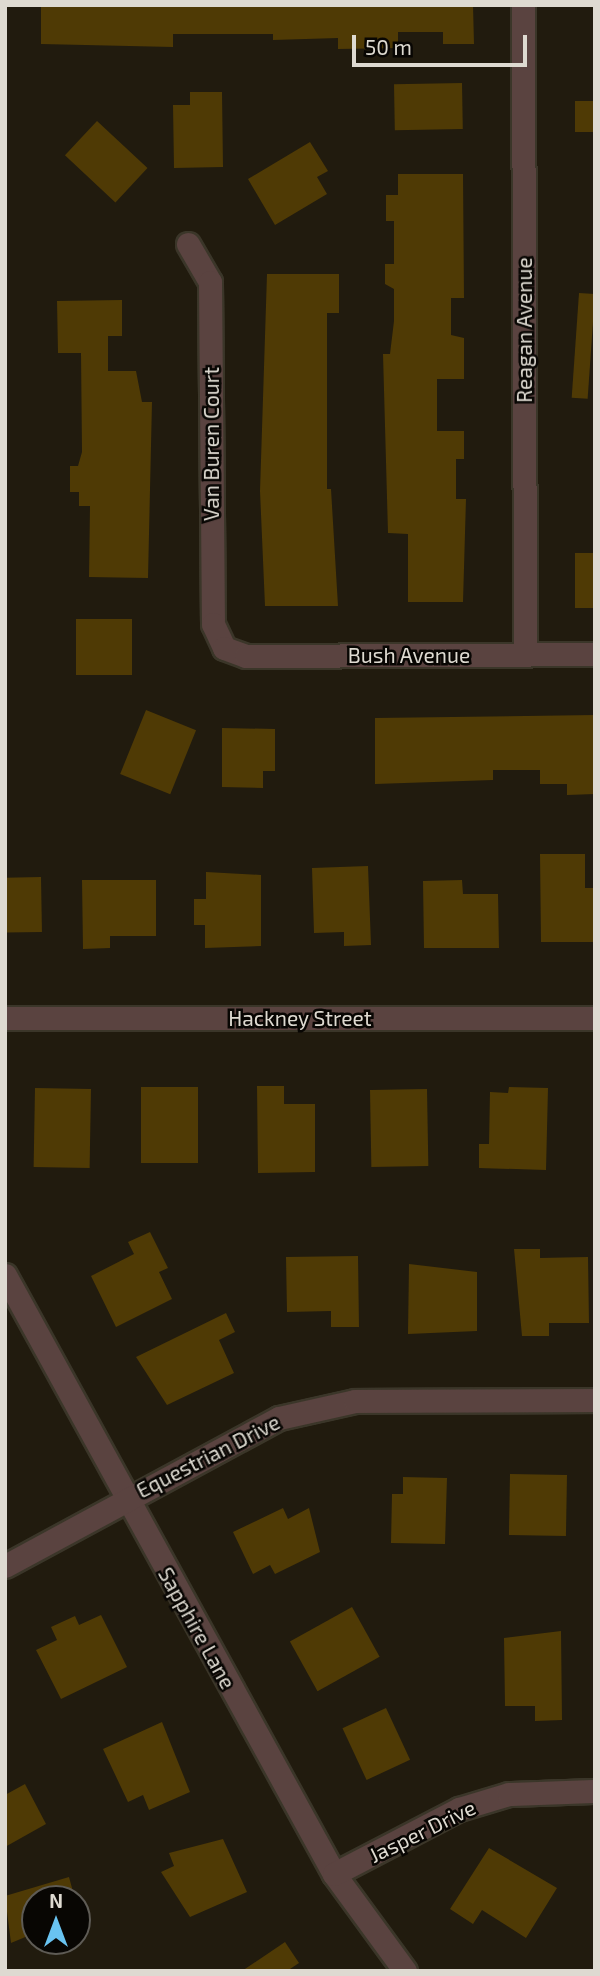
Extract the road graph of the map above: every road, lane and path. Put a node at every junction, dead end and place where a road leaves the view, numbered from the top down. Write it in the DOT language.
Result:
graph roads {
  1 [pos="523,5"];
  2 [pos="188,244"];
  3 [pos="224,648"];
  4 [pos="525,654"];
  5 [pos="595,654"];
  6 [pos="5,1018"];
  7 [pos="595,1018"];
  8 [pos="5,1275"];
  9 [pos="595,1400"];
  10 [pos="126,1497"];
  11 [pos="5,1566"];
  12 [pos="595,1791"];
  13 [pos="334,1874"];
  14 [pos="405,1971"];
  1 -- 4 [label="street, Reagan Avenue"];
  2 -- 3 [label="street, Van Buren Court"];
  3 -- 4 [label="street, Bush Avenue"];
  4 -- 5 [label="street, Bush Avenue"];
  6 -- 7 [label="street, Hackney Street"];
  8 -- 10 [label="street, Sapphire Lane"];
  9 -- 10 [label="street, Equestrian Drive"];
  10 -- 11 [label="street, Equestrian Drive"];
  10 -- 13 [label="street, Sapphire Lane"];
  12 -- 13 [label="street, Jasper Drive"];
  13 -- 14 [label="street, Sapphire Lane"];
}
